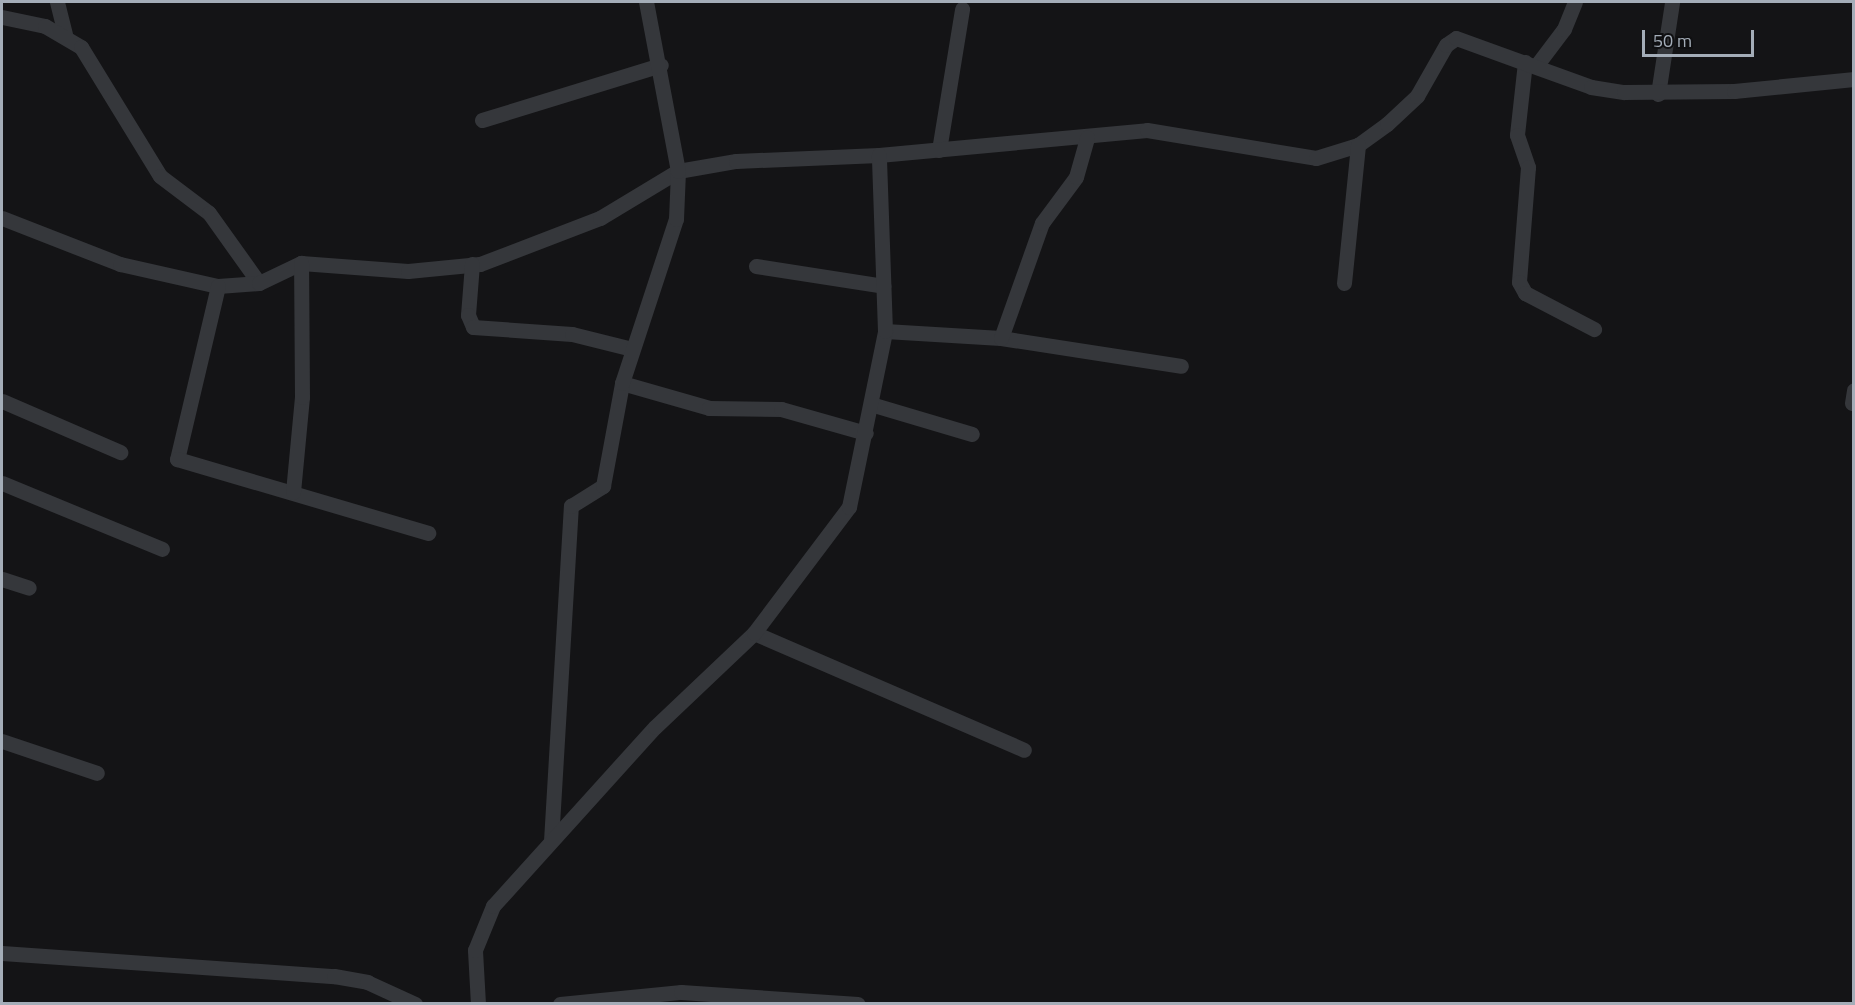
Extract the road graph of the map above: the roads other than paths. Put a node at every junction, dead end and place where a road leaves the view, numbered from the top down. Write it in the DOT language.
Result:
graph roads {
  1 [pos="57,2"];
  2 [pos="646,2"];
  3 [pos="1575,2"];
  4 [pos="1671,2"];
  5 [pos="962,9"];
  6 [pos="2,17"];
  7 [pos="65,34"];
  8 [pos="1530,64"];
  9 [pos="661,65"];
  10 [pos="1854,79"];
  11 [pos="1658,94"];
  12 [pos="482,120"];
  13 [pos="1087,138"];
  14 [pos="1358,145"];
  15 [pos="939,150"];
  16 [pos="879,155"];
  17 [pos="678,171"];
  18 [pos="2,218"];
  19 [pos="301,263"];
  20 [pos="472,264"];
  21 [pos="756,266"];
  22 [pos="259,283"];
  23 [pos="1344,283"];
  24 [pos="218,286"];
  25 [pos="883,286"];
  26 [pos="1594,329"];
  27 [pos="885,332"];
  28 [pos="1001,338"];
  29 [pos="632,349"];
  30 [pos="1181,366"];
  31 [pos="622,383"];
  32 [pos="2,401"];
  33 [pos="874,405"];
  34 [pos="866,433"];
  35 [pos="972,434"];
  36 [pos="120,452"];
  37 [pos="2,483"];
  38 [pos="293,492"];
  39 [pos="428,532"];
  40 [pos="162,549"];
  41 [pos="2,579"];
  42 [pos="29,588"];
  43 [pos="754,633"];
  44 [pos="4,744"];
  45 [pos="1024,750"];
  46 [pos="97,773"];
  47 [pos="551,841"];
  48 [pos="2,953"];
  49 [pos="415,1004"];
  50 [pos="478,1004"];
  51 [pos="560,1004"];
  52 [pos="858,1004"];
  1 -- 7 [label="street"];
  2 -- 9 [label="street"];
  3 -- 8 [label="street"];
  4 -- 11 [label="street"];
  5 -- 15 [label="street"];
  6 -- 7 [label="street"];
  7 -- 22 [label="street"];
  8 -- 11 [label="street"];
  8 -- 14 [label="street"];
  8 -- 26 [label="street"];
  9 -- 12 [label="street"];
  9 -- 17 [label="street"];
  10 -- 11 [label="street"];
  13 -- 14 [label="street"];
  13 -- 15 [label="street"];
  13 -- 28 [label="street"];
  14 -- 23 [label="street"];
  15 -- 16 [label="street"];
  16 -- 17 [label="street"];
  16 -- 25 [label="street"];
  17 -- 20 [label="street"];
  17 -- 29 [label="street"];
  18 -- 24 [label="street"];
  19 -- 20 [label="street"];
  19 -- 22 [label="street"];
  19 -- 38 [label="street"];
  20 -- 29 [label="street"];
  21 -- 25 [label="street"];
  22 -- 24 [label="street"];
  24 -- 38 [label="street"];
  25 -- 27 [label="street"];
  27 -- 28 [label="street"];
  27 -- 33 [label="street"];
  28 -- 30 [label="street"];
  29 -- 31 [label="street"];
  31 -- 34 [label="street"];
  31 -- 47 [label="street"];
  32 -- 36 [label="street"];
  33 -- 34 [label="street"];
  33 -- 35 [label="street"];
  34 -- 43 [label="street"];
  37 -- 40 [label="street"];
  38 -- 39 [label="street"];
  41 -- 42 [label="street"];
  43 -- 45 [label="street"];
  43 -- 47 [label="street"];
  44 -- 46 [label="street"];
  47 -- 50 [label="street"];
  48 -- 49 [label="street"];
  51 -- 52 [label="street"];
}
